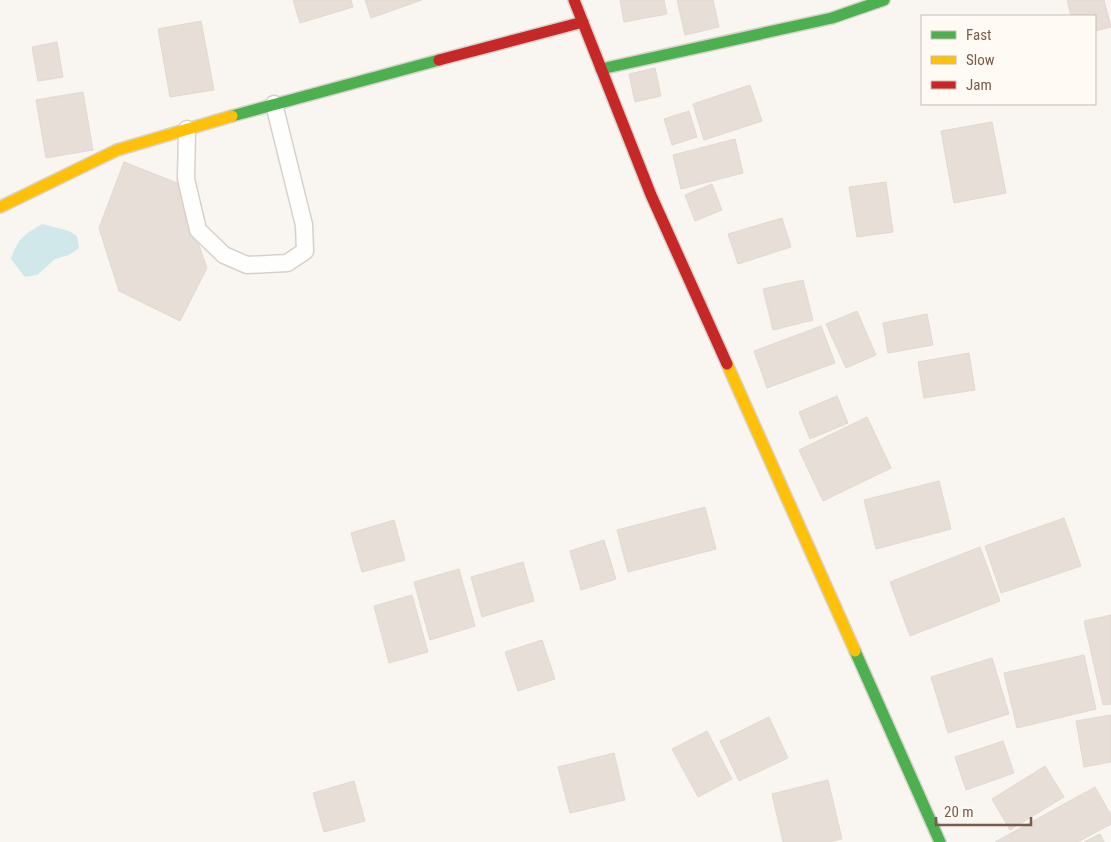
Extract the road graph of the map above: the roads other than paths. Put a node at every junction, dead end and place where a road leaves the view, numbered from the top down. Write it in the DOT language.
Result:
graph roads {
  1 [pos="574,0"];
  2 [pos="884,0"];
  3 [pos="582,22"];
  4 [pos="601,69"];
  5 [pos="274,104"];
  6 [pos="187,129"];
  7 [pos="0,207"];
  8 [pos="940,842"];
  1 -- 3 [label="street"];
  2 -- 4 [label="street"];
  3 -- 4 [label="street"];
  3 -- 5 [label="street"];
  4 -- 8 [label="street"];
  5 -- 6 [label="street"];
  5 -- 6 [label="lane"];
  6 -- 7 [label="street"];
}
